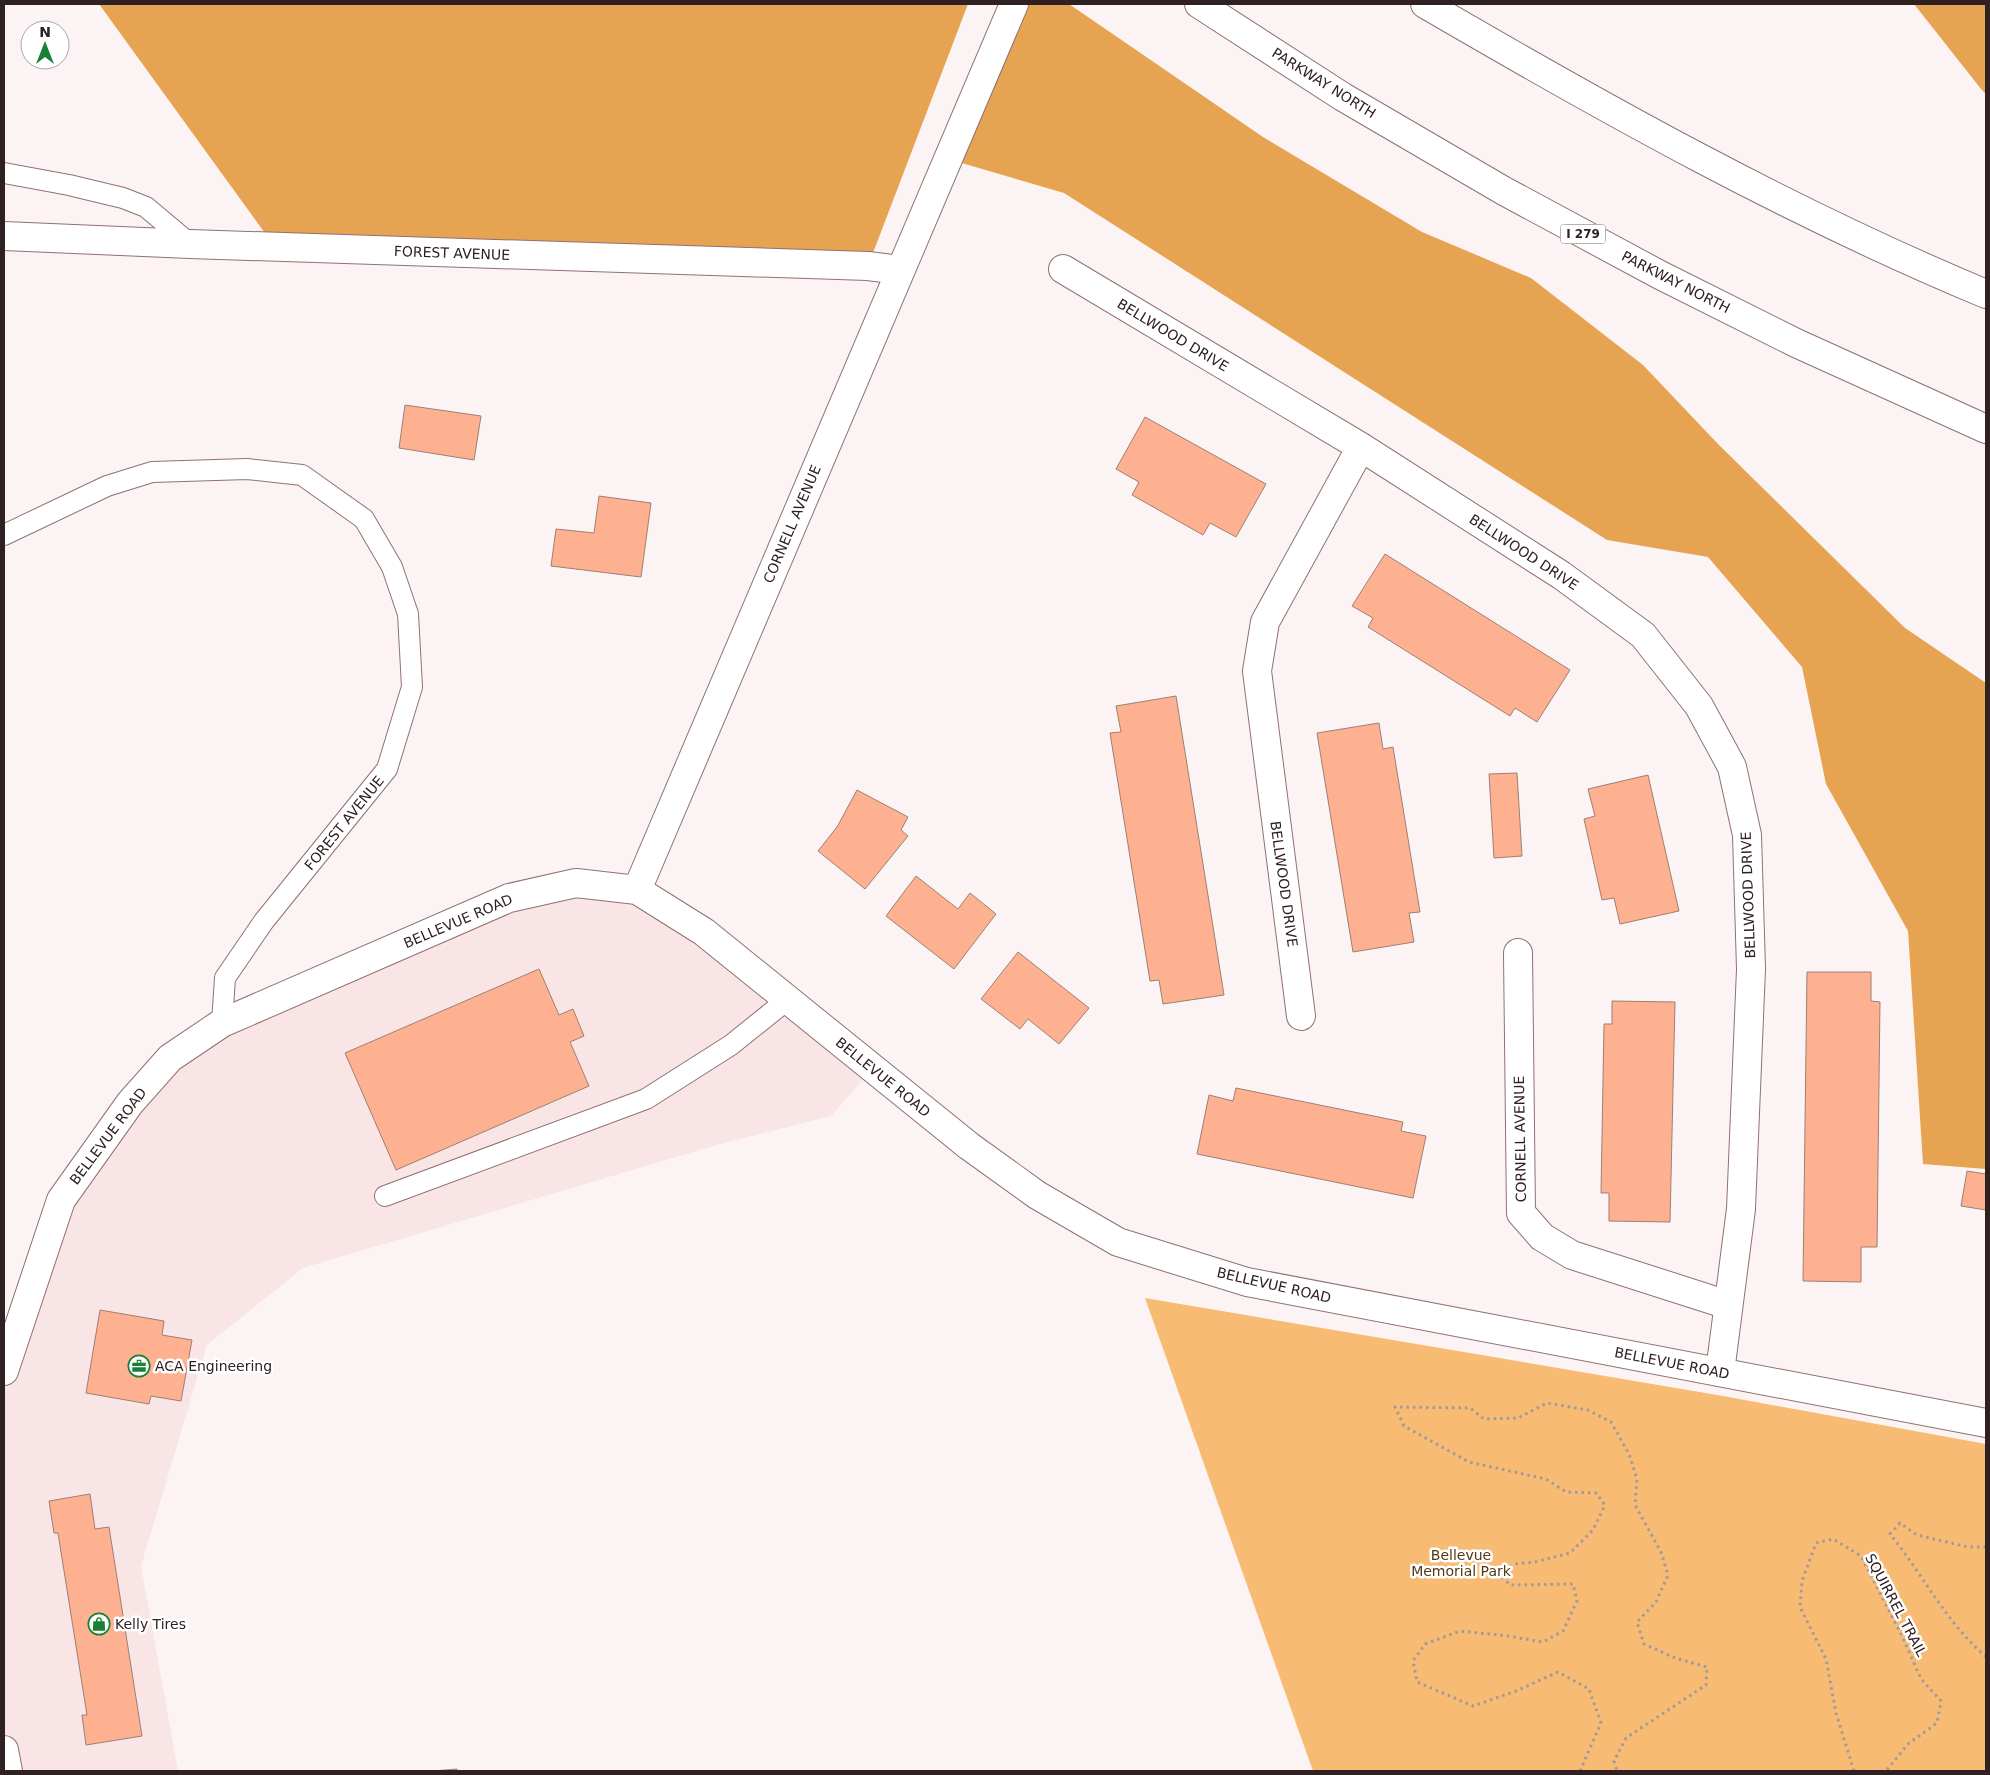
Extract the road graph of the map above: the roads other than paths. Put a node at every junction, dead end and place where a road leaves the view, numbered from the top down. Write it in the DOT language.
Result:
graph roads {
  1 [pos="1014,4"];
  2 [pos="1199,4"];
  3 [pos="1425,4"];
  4 [pos="4,173"];
  5 [pos="4,236"];
  6 [pos="190,244"];
  7 [pos="1063,269"];
  8 [pos="900,270"];
  9 [pos="1986,294"];
  10 [pos="1986,429"];
  11 [pos="1361,447"];
  12 [pos="4,535"];
  13 [pos="637,890"];
  14 [pos="1518,953"];
  15 [pos="787,1000"];
  16 [pos="1301,1016"];
  17 [pos="222,1023"];
  18 [pos="385,1196"];
  19 [pos="1728,1305"];
  20 [pos="4,1371"];
  21 [pos="1720,1372"];
  22 [pos="1986,1423"];
  23 [pos="4,1750"];
  24 [pos="8,1771"];
  1 -- 8 [label="main road, CORNELL AVENUE"];
  2 -- 10 [label="main road, PARKWAY NORTH / I 279"];
  3 -- 9 [label="main road"];
  4 -- 6 [label="lane"];
  5 -- 6 [label="main road, FOREST AVENUE"];
  6 -- 8 [label="main road, FOREST AVENUE"];
  7 -- 11 [label="main road, BELLWOOD DRIVE"];
  8 -- 13 [label="main road, CORNELL AVENUE"];
  11 -- 16 [label="main road, BELLWOOD DRIVE"];
  11 -- 19 [label="main road, BELLWOOD DRIVE"];
  12 -- 17 [label="lane, FOREST AVENUE"];
  13 -- 15 [label="main road, BELLEVUE ROAD"];
  13 -- 17 [label="main road, BELLEVUE ROAD"];
  14 -- 19 [label="main road, CORNELL AVENUE"];
  15 -- 18 [label="lane"];
  15 -- 21 [label="main road, BELLEVUE ROAD"];
  17 -- 20 [label="main road, BELLEVUE ROAD"];
  19 -- 21 [label="main road, BELLWOOD DRIVE"];
  21 -- 22 [label="main road, BELLEVUE ROAD"];
  23 -- 24 [label="main road"];
}
